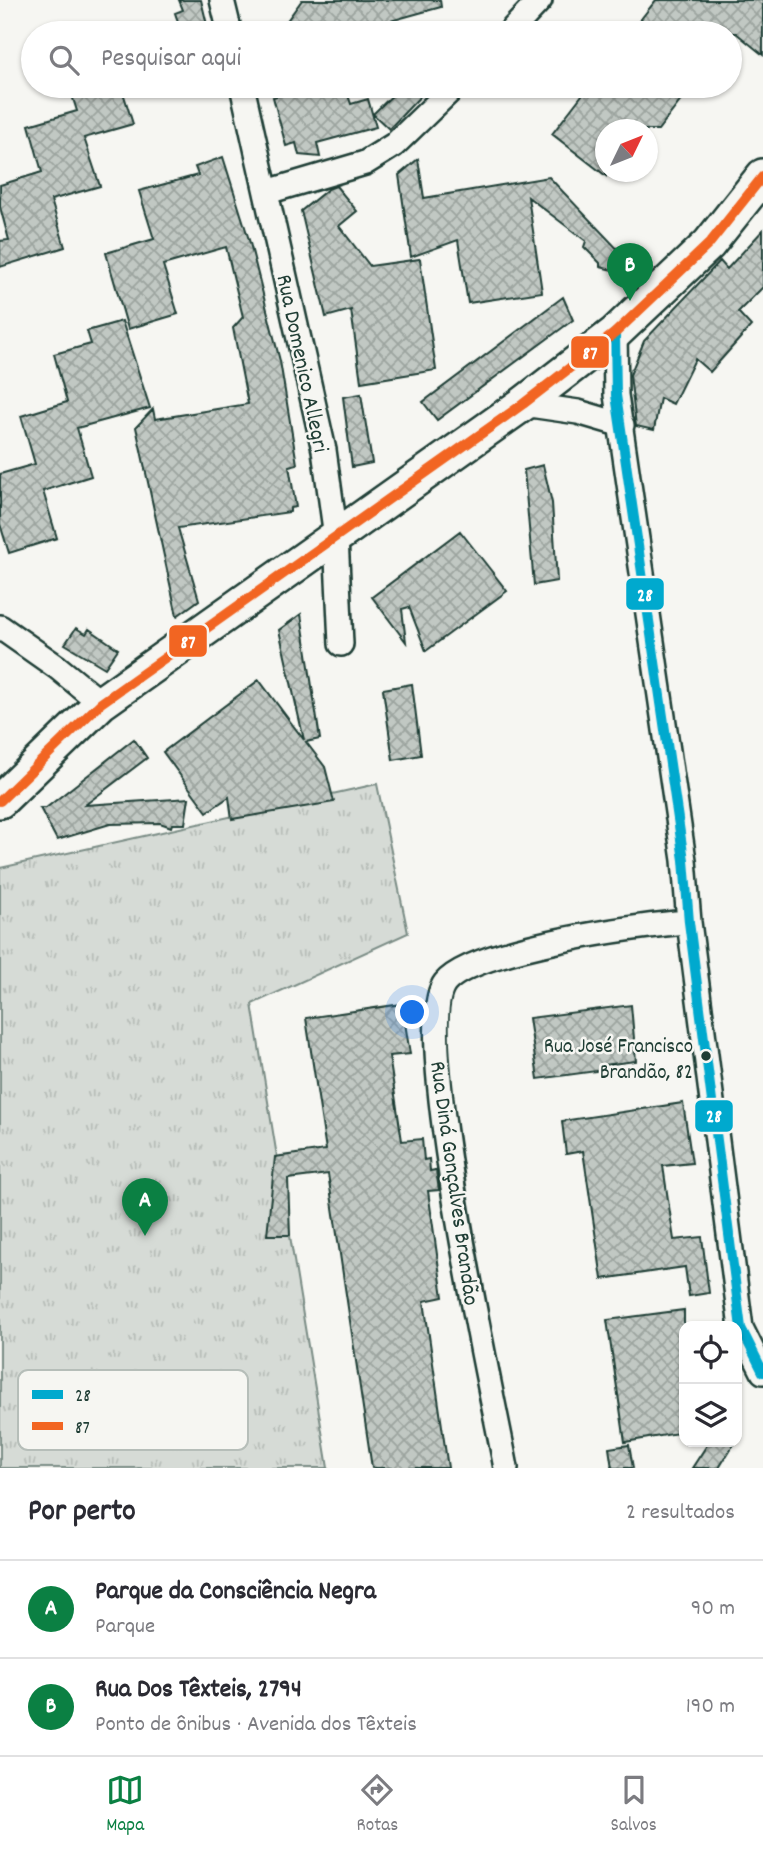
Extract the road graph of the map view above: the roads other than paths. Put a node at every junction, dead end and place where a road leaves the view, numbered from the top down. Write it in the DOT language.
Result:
graph roads {
  1 [pos="222,0"];
  2 [pos="540,0"];
  3 [pos="227,21"];
  4 [pos="520,21"];
  5 [pos="245,98"];
  6 [pos="443,98"];
  7 [pos="763,176"];
  8 [pos="267,192"];
  9 [pos="615,333"];
  10 [pos="523,404"];
  11 [pos="622,425"];
  12 [pos="337,537"];
  13 [pos="0,627"];
  14 [pos="341,644"];
  15 [pos="101,703"];
  16 [pos="0,801"];
  17 [pos="689,922"];
  18 [pos="763,1372"];
  19 [pos="506,1468"];
  1 -- 3 [label="street"];
  2 -- 4 [label="street"];
  5 -- 8 [label="street, Rua Domenico Allegri"];
  6 -- 8 [label="street"];
  7 -- 9 [label="street"];
  8 -- 12 [label="street, Rua Domenico Allegri"];
  9 -- 10 [label="street"];
  9 -- 11 [label="street"];
  10 -- 11 [label="street"];
  10 -- 12 [label="street"];
  11 -- 17 [label="street"];
  12 -- 14 [label="street, Rua Domenico Allegri"];
  12 -- 15 [label="street"];
  13 -- 15 [label="street"];
  15 -- 16 [label="street"];
  17 -- 18 [label="street"];
  17 -- 19 [label="street, Rua Diná Gonçalves Brandão"];
}
